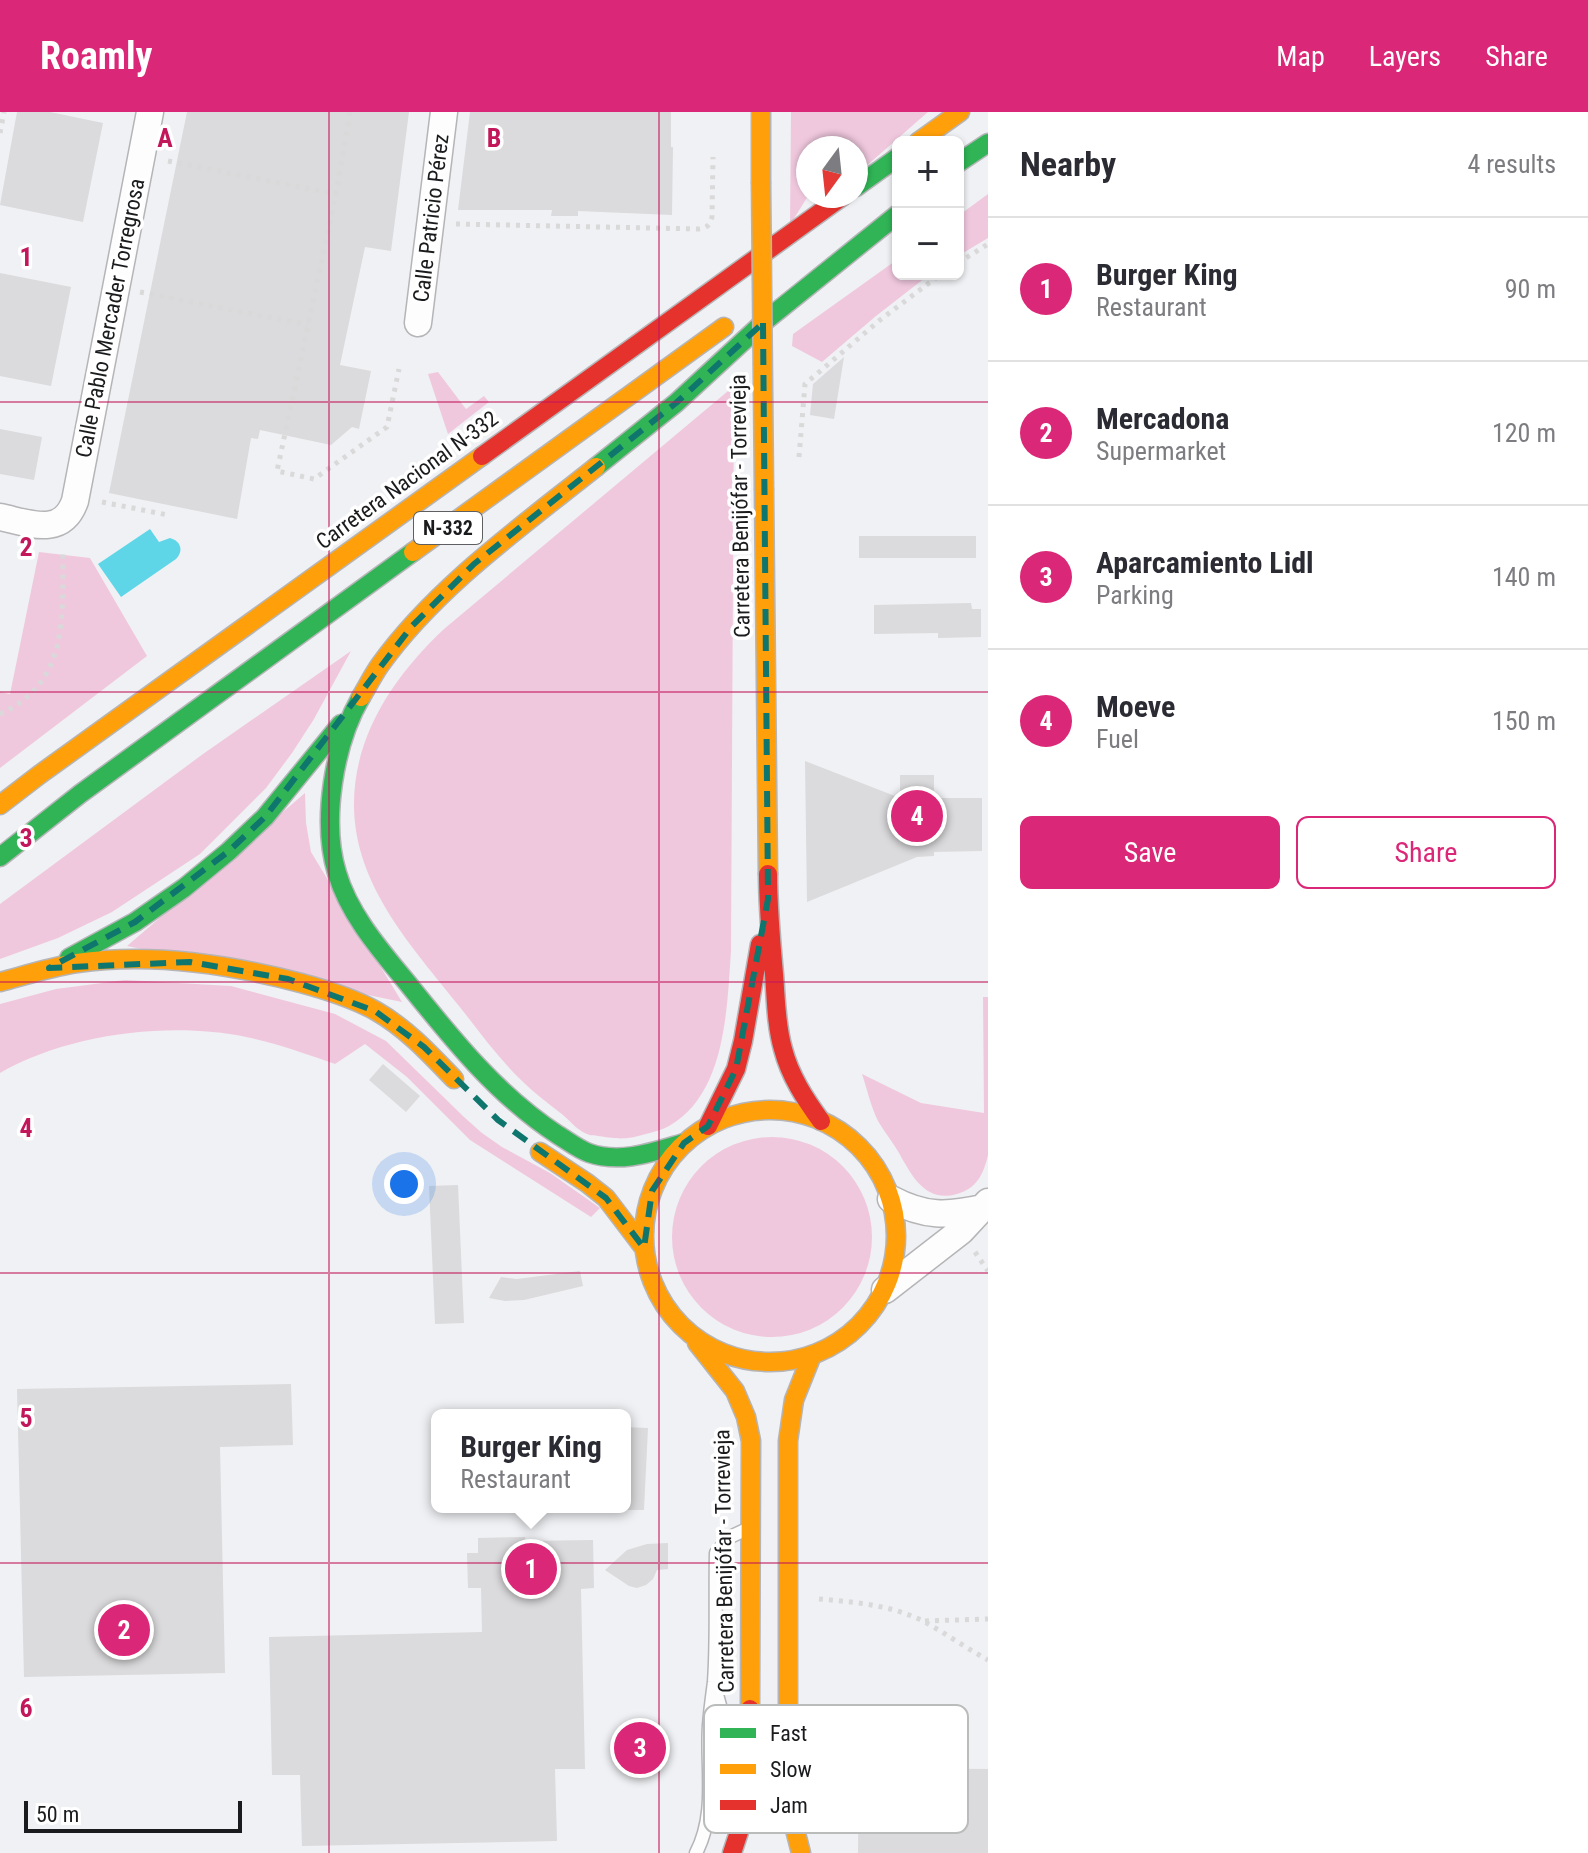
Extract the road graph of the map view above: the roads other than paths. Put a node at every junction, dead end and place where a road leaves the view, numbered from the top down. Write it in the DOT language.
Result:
graph roads {
  1 [pos="150,112"];
  2 [pos="444,112"];
  3 [pos="761,112"];
  4 [pos="960,112"];
  5 [pos="926,136"];
  6 [pos="981,148"];
  7 [pos="892,161"];
  8 [pos="964,161"];
  9 [pos="868,178"];
  10 [pos="892,207"];
  11 [pos="826,208"];
  12 [pos="892,219"];
  13 [pos="418,323"];
  14 [pos="0,517"];
  15 [pos="357,704"];
  16 [pos="0,805"];
  17 [pos="0,857"];
  18 [pos="768,899"];
  19 [pos="49,968"];
  20 [pos="0,982"];
  21 [pos="466,1092"];
  22 [pos="821,1121"];
  23 [pos="708,1126"];
  24 [pos="684,1143"];
  25 [pos="529,1144"];
  26 [pos="891,1199"];
  27 [pos="986,1205"];
  28 [pos="644,1248"];
  29 [pos="885,1290"];
  30 [pos="688,1332"];
  31 [pos="812,1355"];
  32 [pos="750,1527"];
  33 [pos="714,1680"];
  34 [pos="711,1705"];
  35 [pos="720,1705"];
  36 [pos="750,1705"];
  37 [pos="788,1705"];
  38 [pos="705,1833"];
  39 [pos="739,1833"];
  40 [pos="796,1833"];
  41 [pos="696,1853"];
  42 [pos="732,1853"];
  43 [pos="801,1853"];
  1 -- 14 [label="street, Calle Pablo Mercader Torregrosa"];
  2 -- 13 [label="street, Calle Patricio Pérez"];
  3 -- 18 [label="main road, Carretera Benijófar - Torrevieja, bridge"];
  4 -- 5 [label="main road"];
  6 -- 8 [label="main road"];
  7 -- 9 [label="main road"];
  10 -- 17 [label="main road, N-332"];
  11 -- 16 [label="main road, Carretera Nacional N-332 / N-332"];
  12 -- 15 [label="main road"];
  15 -- 19 [label="main road"];
  15 -- 24 [label="main road"];
  18 -- 22 [label="main road, Carretera Benijófar - Torrevieja"];
  18 -- 23 [label="main road, Carretera Benijófar - Torrevieja"];
  19 -- 20 [label="main road"];
  19 -- 21 [label="main road"];
  22 -- 23 [label="main road"];
  22 -- 26 [label="main road"];
  23 -- 24 [label="main road"];
  24 -- 28 [label="main road"];
  25 -- 28 [label="main road"];
  26 -- 27 [label="street"];
  26 -- 29 [label="main road"];
  27 -- 29 [label="street"];
  28 -- 30 [label="main road"];
  29 -- 31 [label="main road"];
  30 -- 31 [label="main road"];
  30 -- 32 [label="main road, Carretera Benijófar - Torrevieja"];
  31 -- 37 [label="main road"];
  32 -- 33 [label="lane"];
  32 -- 36 [label="main road, Carretera Benijófar - Torrevieja"];
  33 -- 34 [label="lane"];
  33 -- 35 [label="lane"];
  38 -- 41 [label="lane"];
  39 -- 42 [label="main road, Carretera Benijófar - Torrevieja"];
  40 -- 43 [label="main road"];
}
